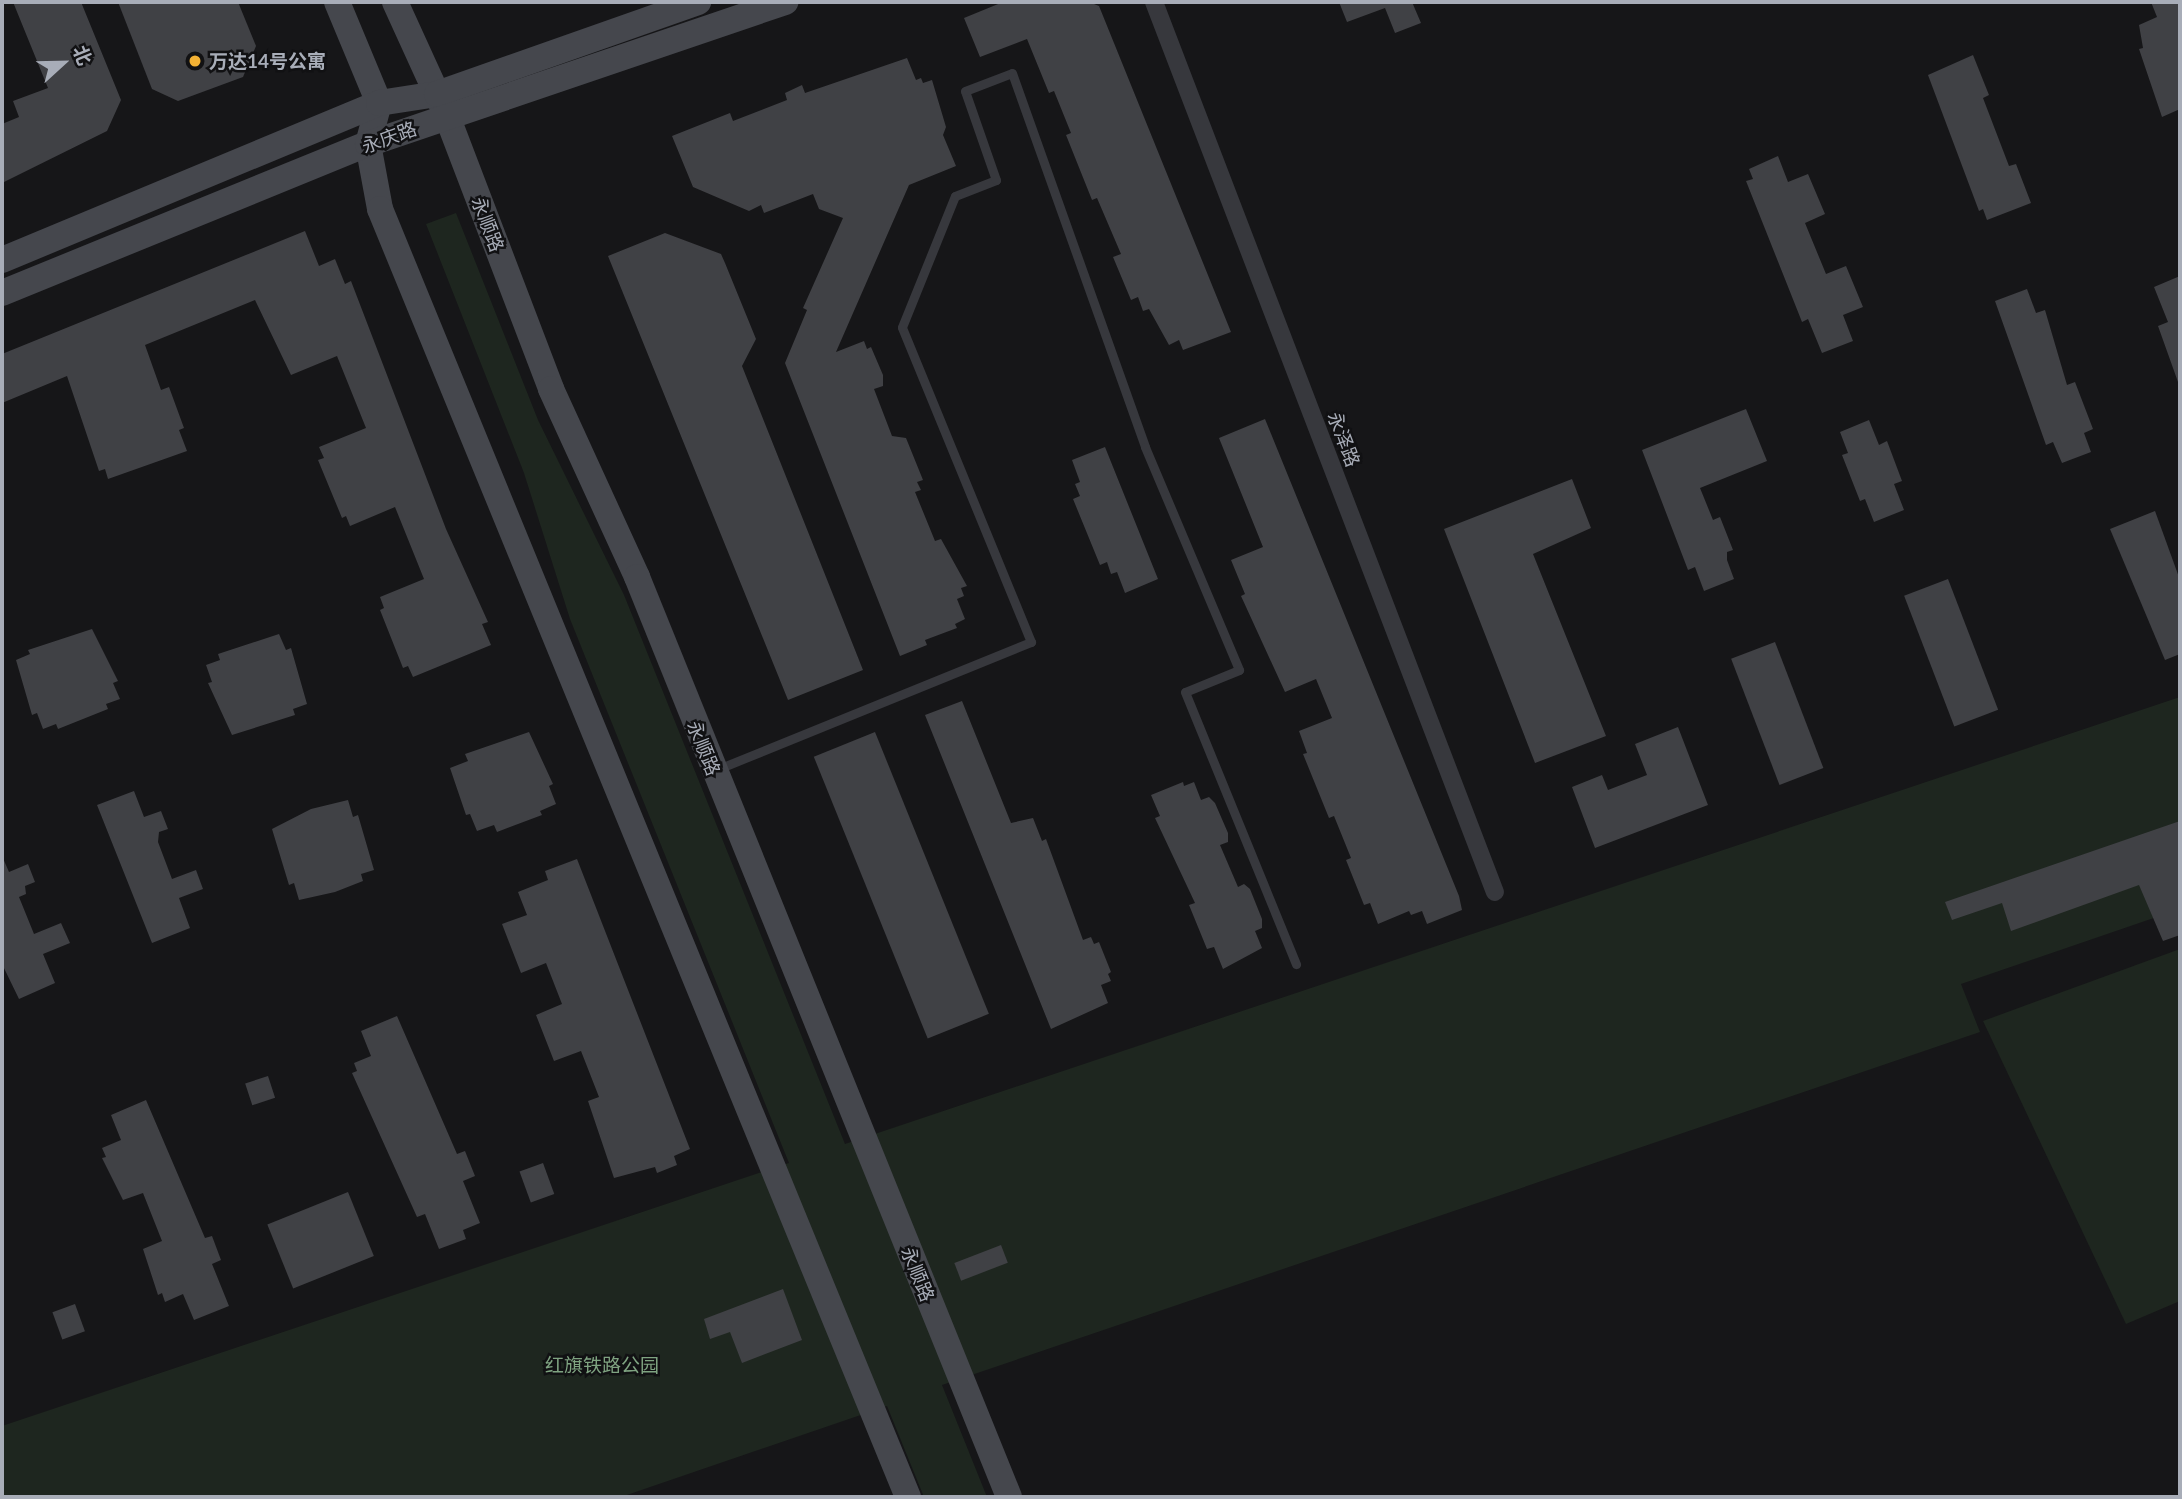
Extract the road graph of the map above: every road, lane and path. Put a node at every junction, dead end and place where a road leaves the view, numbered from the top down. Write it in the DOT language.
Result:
graph roads {
  1 [pos="337,2"];
  2 [pos="395,2"];
  3 [pos="698,2"];
  4 [pos="785,2"];
  5 [pos="1154,2"];
  6 [pos="379,103"];
  7 [pos="442,105"];
  8 [pos="368,144"];
  9 [pos="2,260"];
  10 [pos="2,293"];
  11 [pos="713,771"];
  12 [pos="1495,892"];
  13 [pos="1296,964"];
  14 [pos="908,1497"];
  15 [pos="1009,1497"];
  1 -- 6 [label="main road"];
  2 -- 7 [label="main road, 永顺路"];
  3 -- 7 [label="main road, 永庆路"];
  4 -- 7 [label="main road, 永庆路"];
  5 -- 12 [label="street, 永泽路"];
  6 -- 7 [label="main road, 永庆路"];
  6 -- 8 [label="main road"];
  6 -- 9 [label="main road, 永庆路"];
  7 -- 8 [label="main road, 永庆路"];
  7 -- 11 [label="main road, 永顺路"];
  8 -- 10 [label="main road, 永庆路"];
  8 -- 14 [label="main road"];
  11 -- 13 [label="lane"];
  11 -- 15 [label="main road, 永顺路"];
}
